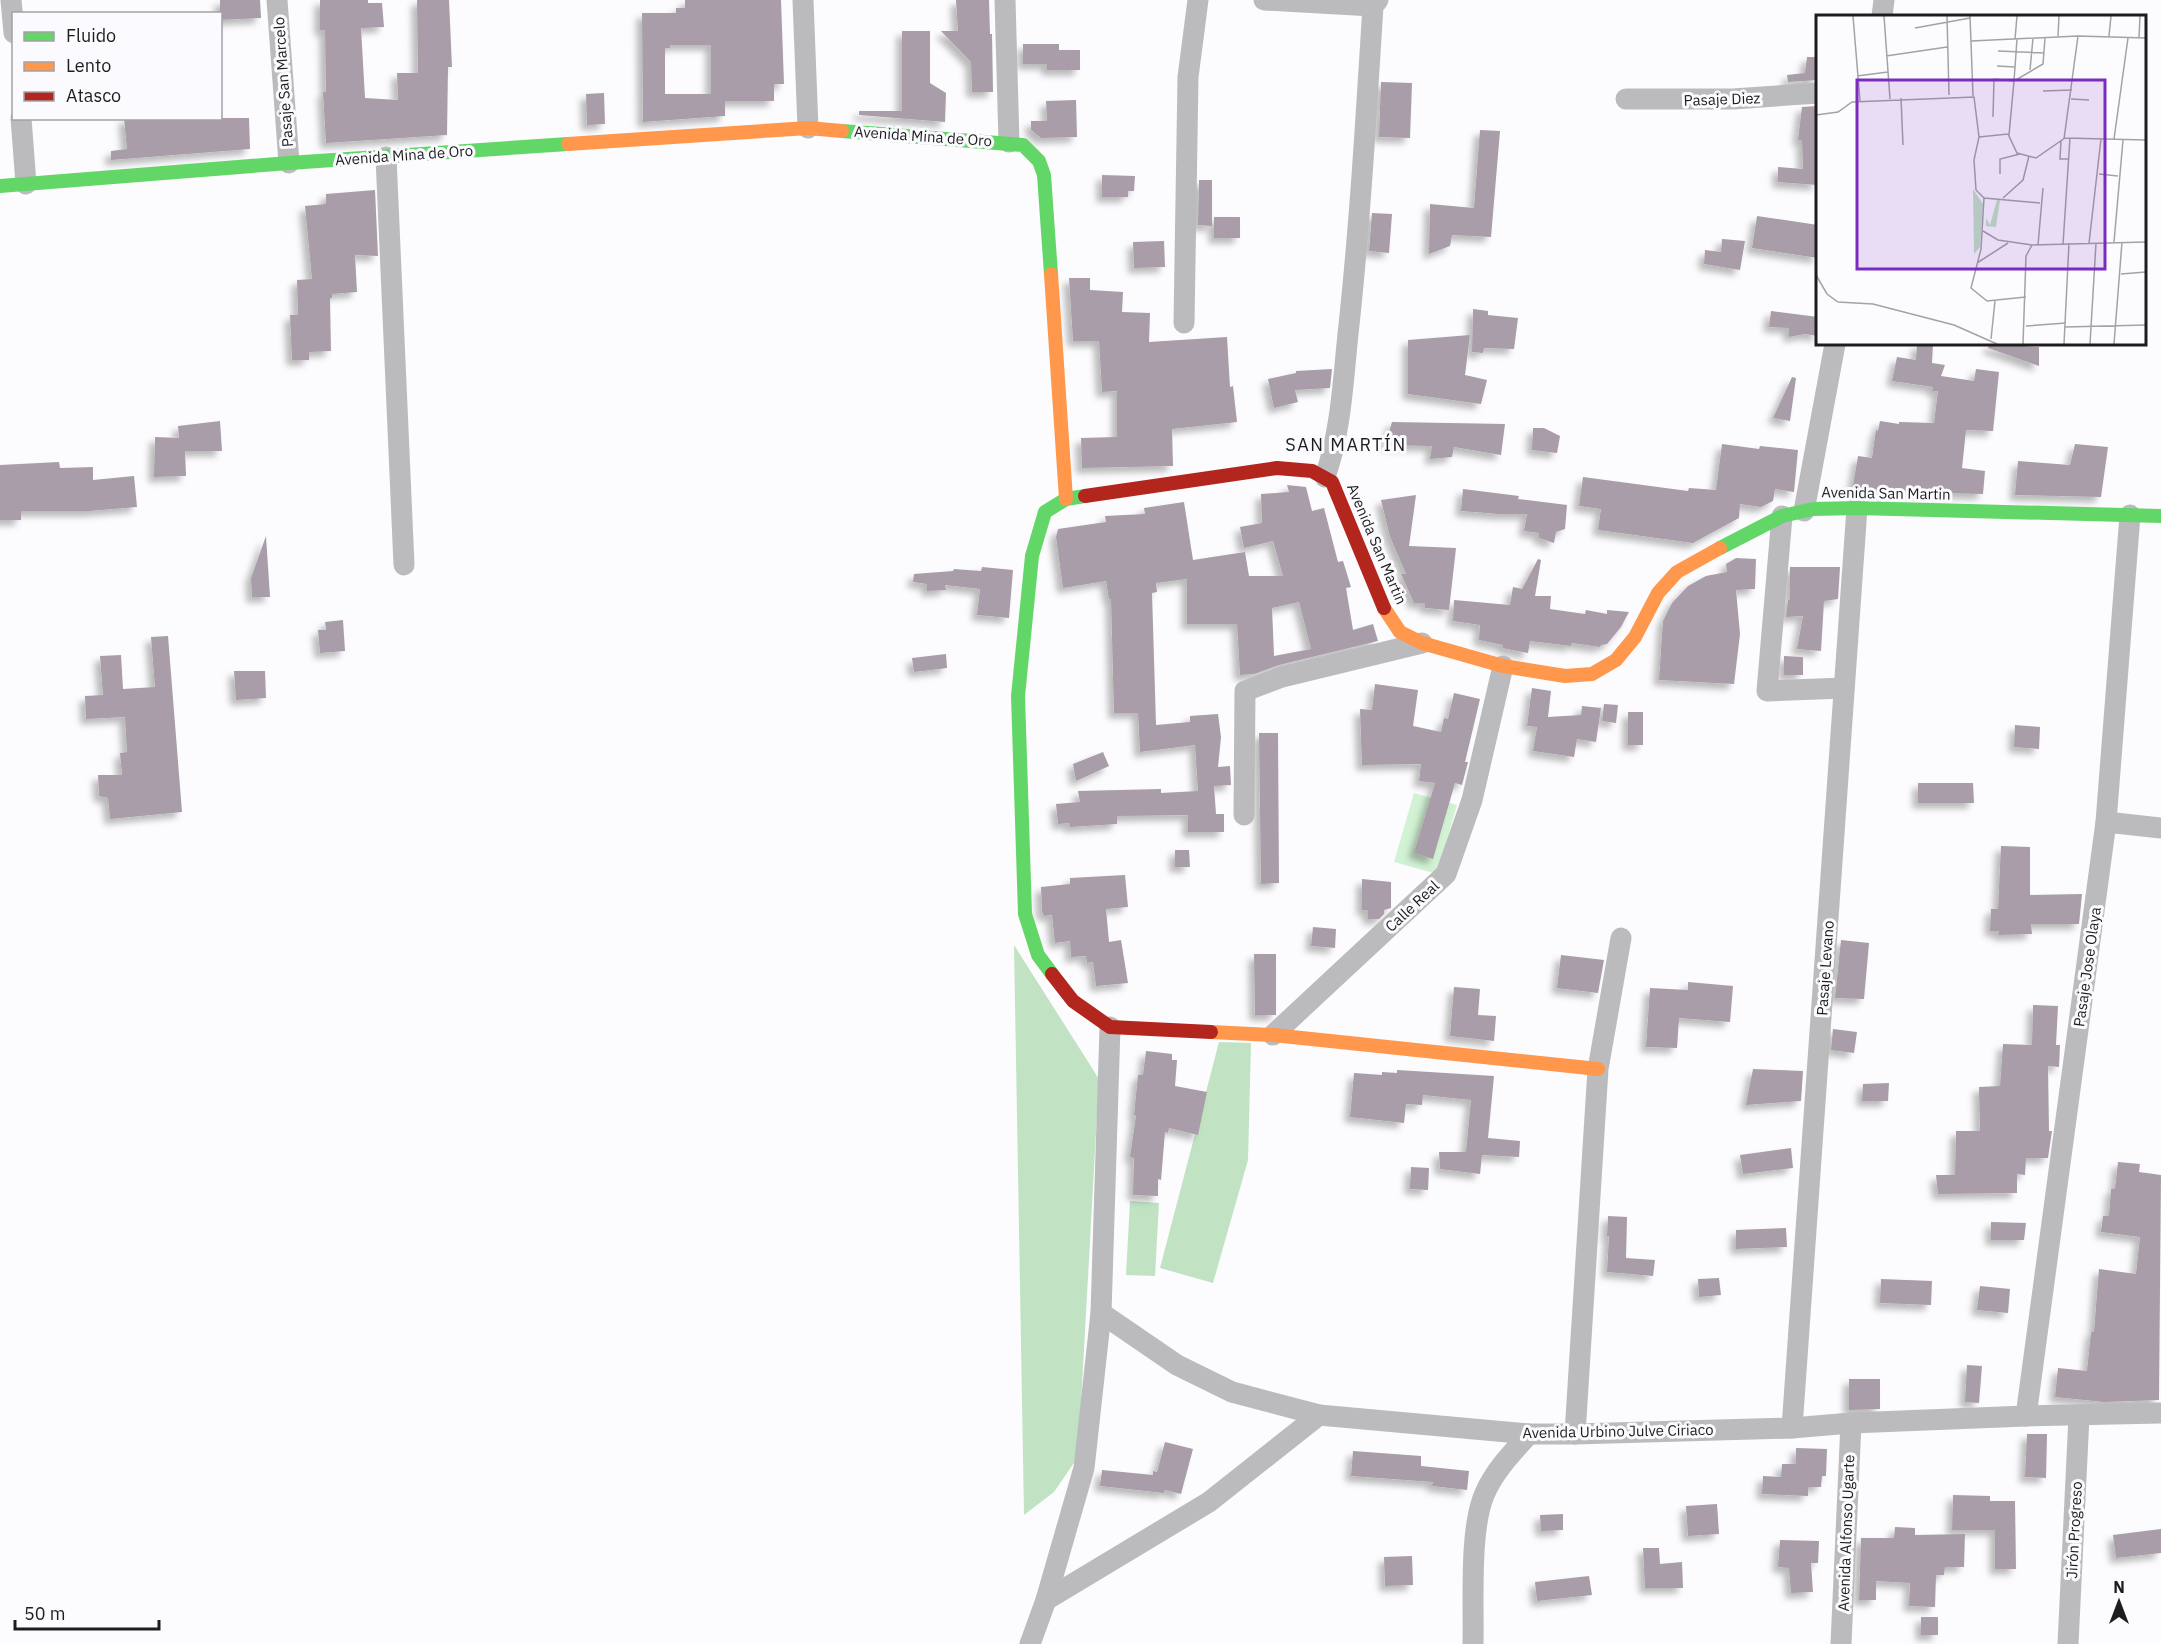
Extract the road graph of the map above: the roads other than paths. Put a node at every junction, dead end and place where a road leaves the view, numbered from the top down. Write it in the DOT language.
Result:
graph roads {
  1 [pos="277,0"];
  2 [pos="803,0"];
  3 [pos="1005,0"];
  4 [pos="1198,0"];
  5 [pos="1264,0"];
  6 [pos="1884,0"];
  7 [pos="1375,2"];
  8 [pos="1882,15"];
  9 [pos="1816,93"];
  10 [pos="1626,99"];
  11 [pos="21,120"];
  12 [pos="808,128"];
  13 [pos="1009,142"];
  14 [pos="386,157"];
  15 [pos="289,163"];
  16 [pos="26,184"];
  17 [pos="0,186"];
  18 [pos="1184,323"];
  19 [pos="1835,345"];
  20 [pos="1325,477"];
  21 [pos="1066,499"];
  22 [pos="1857,508"];
  23 [pos="1804,511"];
  24 [pos="2130,515"];
  25 [pos="1782,516"];
  26 [pos="2161,516"];
  27 [pos="404,565"];
  28 [pos="1422,643"];
  29 [pos="1503,666"];
  30 [pos="1844,688"];
  31 [pos="1244,815"];
  32 [pos="2106,822"];
  33 [pos="2161,828"];
  34 [pos="1622,938"];
  35 [pos="1110,1027"];
  36 [pos="1273,1035"];
  37 [pos="1598,1069"];
  38 [pos="1101,1313"];
  39 [pos="2161,1413"];
  40 [pos="1319,1415"];
  41 [pos="2026,1416"];
  42 [pos="2079,1416"];
  43 [pos="1851,1423"];
  44 [pos="1792,1428"];
  45 [pos="1529,1434"];
  46 [pos="1575,1434"];
  47 [pos="1046,1600"];
  48 [pos="1030,1644"];
  49 [pos="1473,1644"];
  50 [pos="1841,1644"];
  51 [pos="2068,1644"];
  1 -- 15 [label="street, Pasaje San Marcelo"];
  2 -- 12 [label="street"];
  3 -- 13 [label="street"];
  4 -- 18 [label="street"];
  5 -- 7 [label="street"];
  6 -- 8 [label="street"];
  7 -- 20 [label="street"];
  9 -- 10 [label="street, Pasaje Diez"];
  11 -- 16 [label="street"];
  12 -- 13 [label="street, Avenida Mina de Oro"];
  12 -- 14 [label="street, Avenida Mina de Oro"];
  13 -- 21 [label="street, Avenida Mina de Oro"];
  14 -- 15 [label="street, Avenida Mina de Oro"];
  14 -- 27 [label="street"];
  15 -- 16 [label="street, Avenida Mina de Oro"];
  16 -- 17 [label="street, Avenida Mina de Oro"];
  19 -- 23 [label="street"];
  20 -- 21 [label="street, Avenida San Martin"];
  20 -- 28 [label="street, Avenida San Martin"];
  21 -- 35 [label="street"];
  22 -- 23 [label="street, Avenida San Martin"];
  22 -- 24 [label="street, Avenida San Martin"];
  22 -- 30 [label="street, Pasaje Levano"];
  23 -- 25 [label="street, Avenida San Martin"];
  24 -- 26 [label="street, Avenida San Martin"];
  24 -- 32 [label="street, Pasaje Jose Olaya"];
  25 -- 29 [label="street, Avenida San Martin"];
  25 -- 30 [label="street"];
  28 -- 29 [label="street, Avenida San Martin"];
  28 -- 31 [label="street"];
  29 -- 36 [label="street, Calle Real"];
  30 -- 44 [label="street, Pasaje Levano"];
  32 -- 33 [label="street"];
  32 -- 41 [label="street, Pasaje Jose Olaya"];
  34 -- 37 [label="street"];
  35 -- 36 [label="street"];
  35 -- 38 [label="street"];
  36 -- 37 [label="street"];
  37 -- 46 [label="street"];
  38 -- 40 [label="street, Avenida Urbino Julve Ciriaco"];
  38 -- 47 [label="street"];
  39 -- 42 [label="street, Avenida Urbino Julve Ciriaco"];
  40 -- 45 [label="street, Avenida Urbino Julve Ciriaco"];
  40 -- 47 [label="street"];
  41 -- 42 [label="street, Avenida Urbino Julve Ciriaco"];
  41 -- 43 [label="street, Avenida Urbino Julve Ciriaco"];
  42 -- 51 [label="street, Jirón Progreso"];
  43 -- 44 [label="street, Avenida Urbino Julve Ciriaco"];
  43 -- 50 [label="street, Avenida Alfonso Ugarte"];
  44 -- 46 [label="street, Avenida Urbino Julve Ciriaco"];
  45 -- 46 [label="street, Avenida Urbino Julve Ciriaco"];
  45 -- 49 [label="street"];
  47 -- 48 [label="street"];
}
